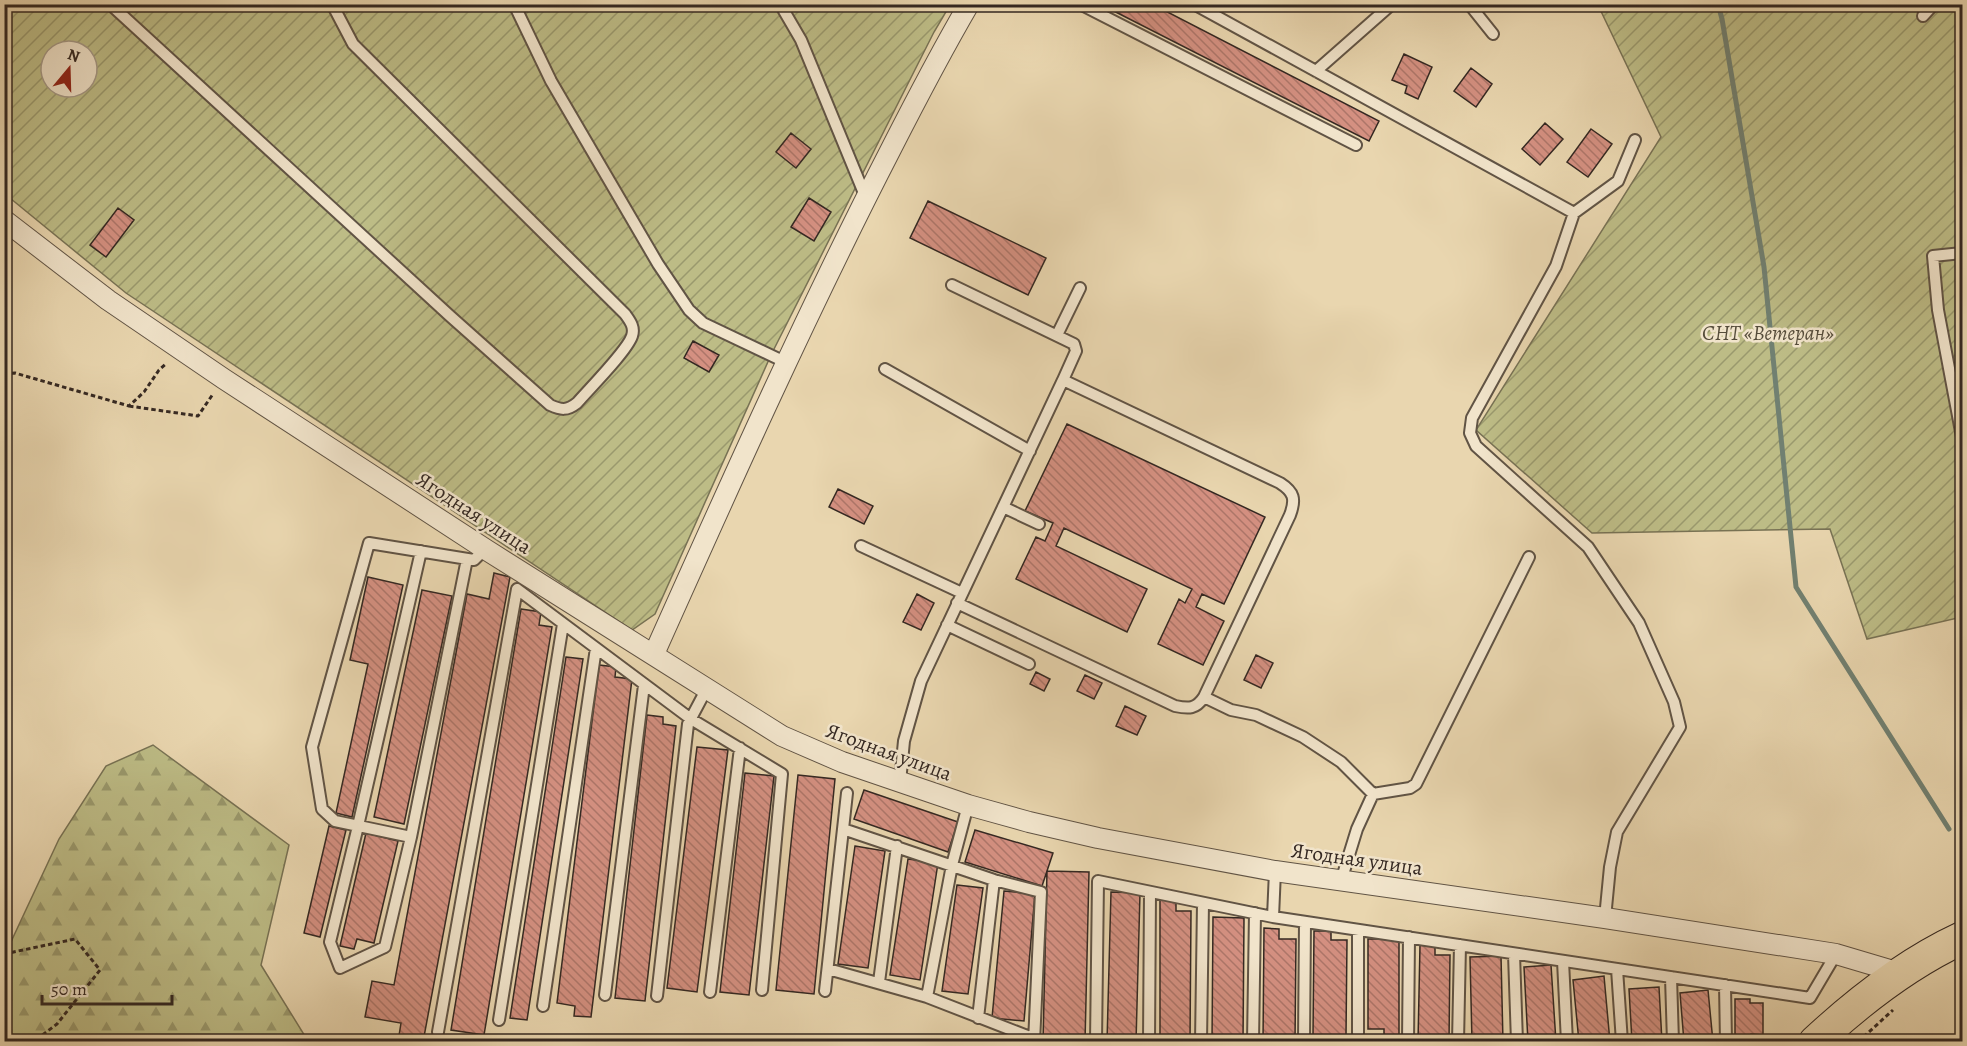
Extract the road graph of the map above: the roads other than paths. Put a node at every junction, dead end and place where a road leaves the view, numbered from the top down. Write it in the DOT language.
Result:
graph roads {
  1 [pos="110,4"];
  2 [pos="332,4"];
  3 [pos="514,4"];
  4 [pos="780,4"];
  5 [pos="969,4"];
  6 [pos="1080,4"];
  7 [pos="1194,4"];
  8 [pos="1392,4"];
  9 [pos="1469,4"];
  10 [pos="1934,4"];
  11 [pos="1923,16"];
  12 [pos="1493,34"];
  13 [pos="1316,71"];
  14 [pos="1635,140"];
  15 [pos="1356,146"];
  16 [pos="866,198"];
  17 [pos="1574,213"];
  18 [pos="4,220"];
  19 [pos="1962,253"];
  20 [pos="952,285"];
  21 [pos="1080,288"];
  22 [pos="1057,335"];
  23 [pos="785,363"];
  24 [pos="885,369"];
  25 [pos="1063,380"];
  26 [pos="1962,437"];
  27 [pos="1030,451"];
  28 [pos="1003,507"];
  29 [pos="1039,524"];
  30 [pos="861,546"];
  31 [pos="485,549"];
  32 [pos="421,551"];
  33 [pos="1529,557"];
  34 [pos="467,559"];
  35 [pos="960,598"];
  36 [pos="563,624"];
  37 [pos="947,625"];
  38 [pos="596,648"];
  39 [pos="654,654"];
  40 [pos="1029,664"];
  41 [pos="644,685"];
  42 [pos="706,690"];
  43 [pos="1204,697"];
  44 [pos="691,719"];
  45 [pos="740,748"];
  46 [pos="900,782"];
  47 [pos="847,794"];
  48 [pos="1373,794"];
  49 [pos="968,805"];
  50 [pos="358,826"];
  51 [pos="843,830"];
  52 [pos="411,837"];
  53 [pos="897,846"];
  54 [pos="952,865"];
  55 [pos="1275,871"];
  56 [pos="994,880"];
  57 [pos="1341,881"];
  58 [pos="1150,892"];
  59 [pos="1203,903"];
  60 [pos="1255,913"];
  61 [pos="1274,917"];
  62 [pos="1605,918"];
  63 [pos="1305,922"];
  64 [pos="1358,930"];
  65 [pos="1409,937"];
  66 [pos="1962,938"];
  67 [pos="1460,945"];
  68 [pos="1962,951"];
  69 [pos="1514,954"];
  70 [pos="1836,954"];
  71 [pos="1563,961"];
  72 [pos="828,969"];
  73 [pos="1617,969"];
  74 [pos="1671,977"];
  75 [pos="1908,978"];
  76 [pos="879,982"];
  77 [pos="1725,985"];
  78 [pos="762,990"];
  79 [pos="825,991"];
  80 [pos="710,992"];
  81 [pos="604,995"];
  82 [pos="657,996"];
  83 [pos="927,997"];
  84 [pos="543,1006"];
  85 [pos="978,1018"];
  86 [pos="499,1020"];
  87 [pos="438,1032"];
  88 [pos="1358,1033"];
  89 [pos="1034,1040"];
  90 [pos="1096,1041"];
  91 [pos="1149,1041"];
  92 [pos="1201,1041"];
  93 [pos="1253,1041"];
  94 [pos="1304,1041"];
  95 [pos="1408,1041"];
  96 [pos="1458,1041"];
  97 [pos="1517,1041"];
  98 [pos="1567,1041"];
  99 [pos="1622,1041"];
  100 [pos="1673,1041"];
  101 [pos="1726,1041"];
  102 [pos="1815,1041"];
  1 -- 2 [label="lane"];
  3 -- 23 [label="lane"];
  4 -- 16 [label="lane"];
  5 -- 16 [label="street"];
  6 -- 15 [label="lane"];
  7 -- 13 [label="lane"];
  8 -- 13 [label="lane"];
  9 -- 12 [label="lane"];
  10 -- 11 [label="lane"];
  13 -- 17 [label="lane"];
  14 -- 17 [label="lane"];
  16 -- 23 [label="street"];
  17 -- 62 [label="lane"];
  18 -- 31 [label="street, Ягодная улица"];
  19 -- 26 [label="lane"];
  20 -- 22 [label="lane"];
  21 -- 22 [label="lane"];
  22 -- 25 [label="lane"];
  23 -- 39 [label="street"];
  24 -- 27 [label="lane"];
  25 -- 27 [label="lane"];
  25 -- 43 [label="lane"];
  27 -- 28 [label="lane"];
  28 -- 29 [label="lane"];
  28 -- 35 [label="lane"];
  30 -- 35 [label="lane"];
  31 -- 34 [label="lane"];
  31 -- 39 [label="street, Ягодная улица"];
  32 -- 34 [label="lane"];
  32 -- 50 [label="lane"];
  32 -- 50 [label="lane"];
  33 -- 48 [label="lane"];
  34 -- 52 [label="lane"];
  35 -- 37 [label="lane"];
  35 -- 43 [label="lane"];
  36 -- 38 [label="lane"];
  36 -- 86 [label="lane"];
  36 -- 87 [label="lane"];
  37 -- 40 [label="lane"];
  37 -- 46 [label="lane"];
  38 -- 41 [label="lane"];
  38 -- 84 [label="lane"];
  39 -- 42 [label="street, Ягодная улица"];
  41 -- 44 [label="lane"];
  41 -- 81 [label="lane"];
  42 -- 44 [label="lane"];
  42 -- 46 [label="street, Ягодная улица"];
  43 -- 48 [label="lane"];
  44 -- 45 [label="lane"];
  44 -- 82 [label="lane"];
  45 -- 78 [label="lane"];
  45 -- 80 [label="lane"];
  46 -- 49 [label="street, Ягодная улица"];
  47 -- 51 [label="lane"];
  48 -- 57 [label="lane"];
  49 -- 54 [label="lane"];
  49 -- 55 [label="street, Ягодная улица"];
  50 -- 52 [label="lane"];
  50 -- 52 [label="lane"];
  51 -- 53 [label="lane"];
  51 -- 72 [label="lane"];
  53 -- 54 [label="lane"];
  53 -- 76 [label="lane"];
  54 -- 56 [label="lane"];
  54 -- 83 [label="lane"];
  55 -- 57 [label="street, Ягодная улица"];
  55 -- 61 [label="lane"];
  56 -- 85 [label="lane"];
  56 -- 89 [label="lane"];
  57 -- 62 [label="street, Ягодная улица"];
  58 -- 59 [label="lane"];
  58 -- 90 [label="lane"];
  58 -- 91 [label="lane"];
  59 -- 60 [label="lane"];
  59 -- 92 [label="lane"];
  60 -- 61 [label="lane"];
  60 -- 93 [label="lane"];
  61 -- 63 [label="lane"];
  62 -- 70 [label="street, Ягодная улица"];
  63 -- 64 [label="lane"];
  63 -- 94 [label="lane"];
  64 -- 65 [label="lane"];
  64 -- 88 [label="lane"];
  65 -- 67 [label="lane"];
  65 -- 95 [label="lane"];
  66 -- 75 [label="main road"];
  67 -- 69 [label="lane"];
  67 -- 96 [label="lane"];
  68 -- 75 [label="lane"];
  69 -- 71 [label="lane"];
  69 -- 97 [label="lane"];
  70 -- 75 [label="street, Ягодная улица"];
  70 -- 77 [label="lane"];
  71 -- 73 [label="lane"];
  71 -- 98 [label="lane"];
  72 -- 76 [label="lane"];
  72 -- 79 [label="lane"];
  73 -- 74 [label="lane"];
  73 -- 99 [label="lane"];
  74 -- 77 [label="lane"];
  74 -- 100 [label="lane"];
  75 -- 102 [label="main road"];
  76 -- 83 [label="lane"];
  77 -- 101 [label="lane"];
  83 -- 85 [label="lane"];
  85 -- 89 [label="lane"];
}
